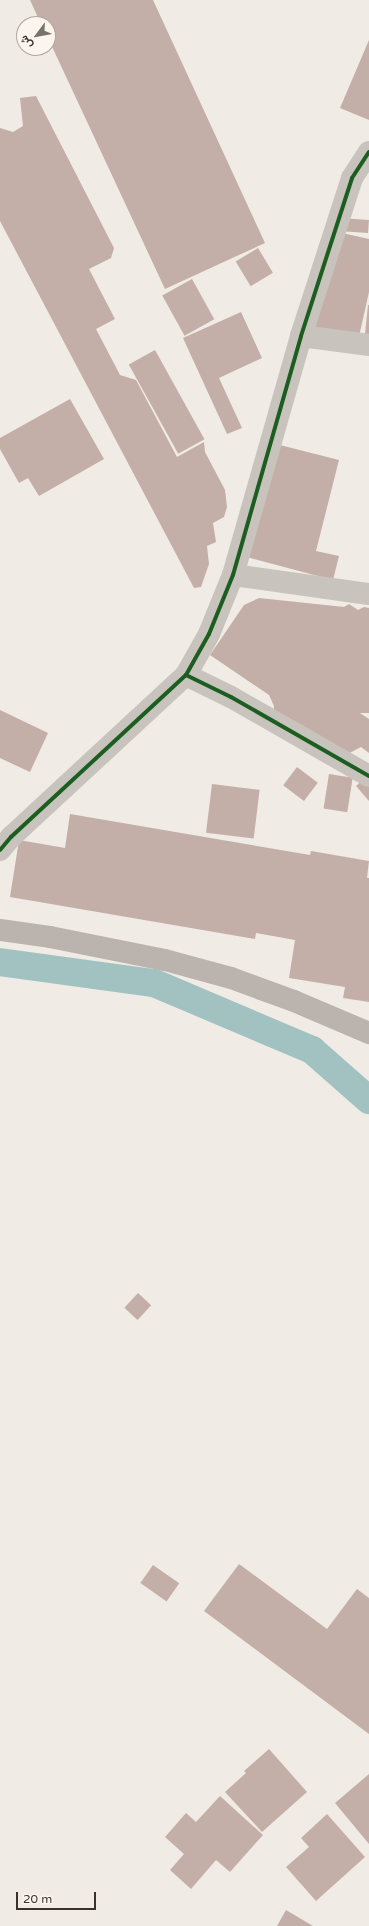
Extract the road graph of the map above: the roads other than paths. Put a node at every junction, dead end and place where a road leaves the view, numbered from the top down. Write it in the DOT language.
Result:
graph roads {
  1 [pos="369,152"];
  2 [pos="301,336"];
  3 [pos="369,346"];
  4 [pos="233,575"];
  5 [pos="369,594"];
  6 [pos="186,675"];
  7 [pos="369,776"];
  8 [pos="0,850"];
  9 [pos="0,930"];
  10 [pos="369,1033"];
  1 -- 2 [label="street"];
  2 -- 3 [label="street"];
  2 -- 4 [label="street"];
  4 -- 5 [label="street"];
  4 -- 6 [label="street"];
  6 -- 7 [label="street"];
  6 -- 8 [label="street"];
  9 -- 10 [label="main road"];
}
